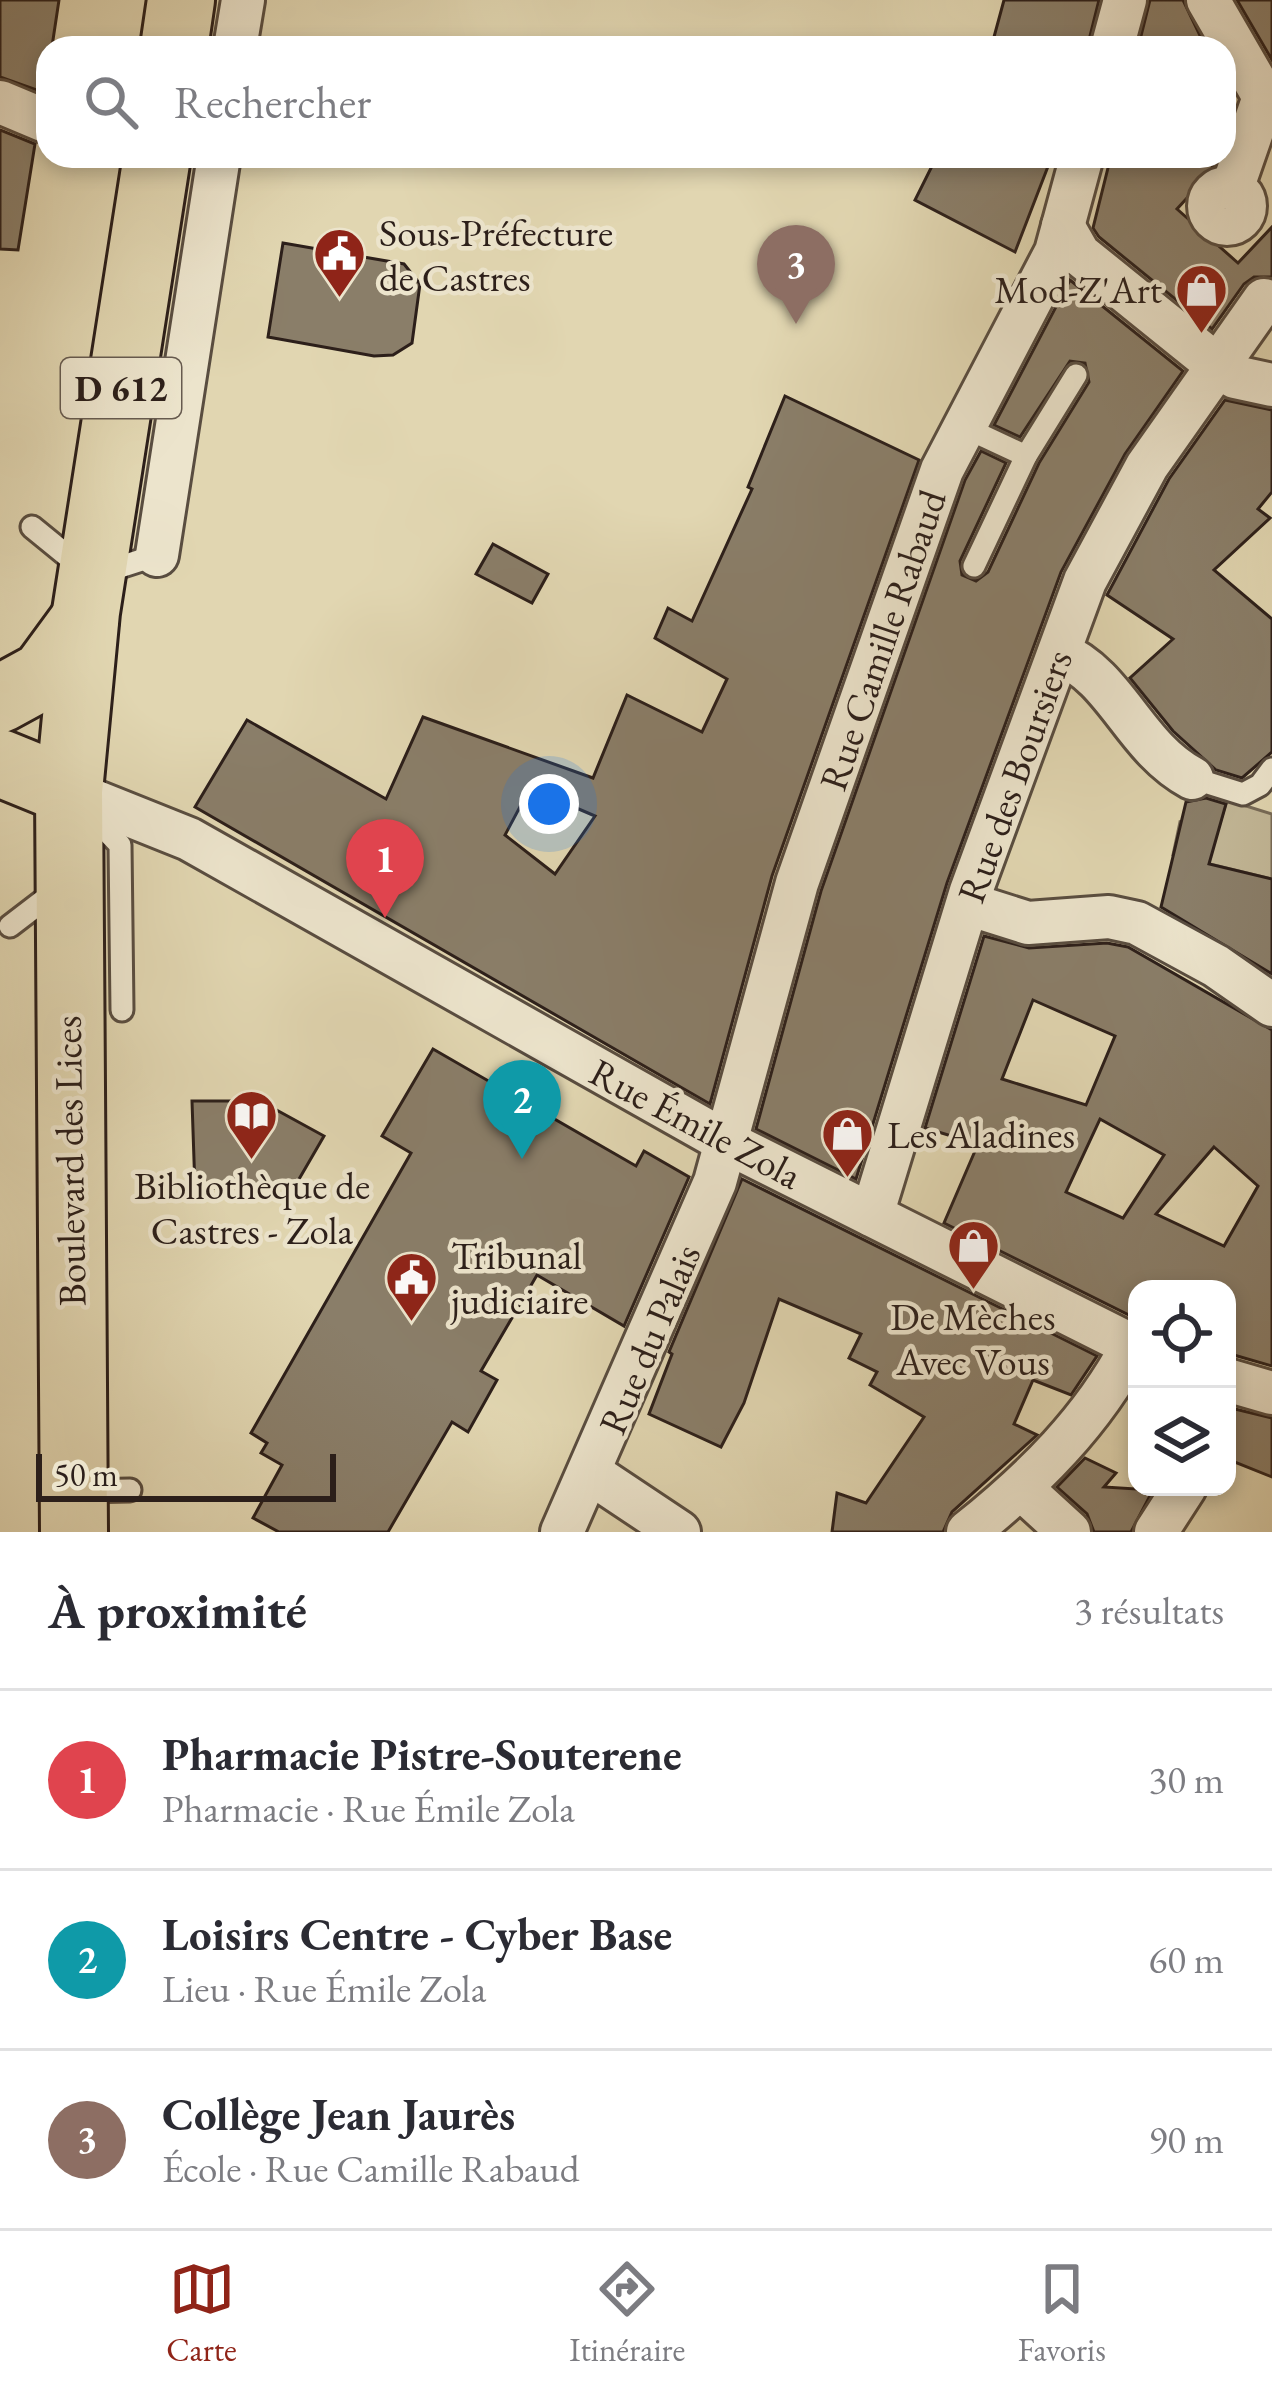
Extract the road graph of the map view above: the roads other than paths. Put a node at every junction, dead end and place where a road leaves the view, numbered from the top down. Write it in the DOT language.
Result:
graph roads {
  1 [pos="181,0"];
  2 [pos="242,0"];
  3 [pos="1125,0"];
  4 [pos="1208,0"];
  5 [pos="176,36"];
  6 [pos="237,36"];
  7 [pos="1115,36"];
  8 [pos="1229,36"];
  9 [pos="1236,48"];
  10 [pos="0,102"];
  11 [pos="36,117"];
  12 [pos="157,168"];
  13 [pos="215,168"];
  14 [pos="1079,168"];
  15 [pos="1232,188"];
  16 [pos="1063,226"];
  17 [pos="1264,300"];
  18 [pos="157,354"];
  19 [pos="1219,367"];
  20 [pos="1076,375"];
  21 [pos="1272,385"];
  22 [pos="964,427"];
  23 [pos="1025,456"];
  24 [pos="32,527"];
  25 [pos="157,554"];
  26 [pos="974,566"];
  27 [pos="89,598"];
  28 [pos="1059,653"];
  29 [pos="0,699"];
  30 [pos="0,764"];
  31 [pos="1272,769"];
  32 [pos="1192,778"];
  33 [pos="69,791"];
  34 [pos="68,883"];
  35 [pos="968,904"];
  36 [pos="10,926"];
  37 [pos="100,1003"];
  38 [pos="1272,1005"];
  39 [pos="728,1143"];
  40 [pos="872,1215"];
  41 [pos="1128,1344"];
  42 [pos="1128,1356"];
  43 [pos="1236,1383"];
  44 [pos="1272,1394"];
  45 [pos="592,1474"];
  46 [pos="1022,1489"];
  47 [pos="1179,1496"];
  48 [pos="93,1504"];
  49 [pos="562,1532"];
  50 [pos="679,1532"];
  51 [pos="968,1532"];
  52 [pos="1069,1532"];
  53 [pos="1156,1532"];
  1 -- 5 [label="main road"];
  2 -- 6 [label="street"];
  3 -- 7 [label="street"];
  4 -- 8 [label="street"];
  9 -- 15 [label="street"];
  10 -- 11 [label="street"];
  12 -- 18 [label="main road, D 612"];
  13 -- 18 [label="street"];
  14 -- 16 [label="street, Rue Camille Rabaud"];
  16 -- 19 [label="street"];
  16 -- 22 [label="street, Rue Camille Rabaud"];
  17 -- 19 [label="street, Rue des Boursiers"];
  18 -- 25 [label="street"];
  18 -- 27 [label="main road, D 612"];
  19 -- 21 [label="street"];
  19 -- 28 [label="street, Rue des Boursiers"];
  20 -- 23 [label="lane"];
  22 -- 23 [label="lane"];
  22 -- 39 [label="street, Rue Camille Rabaud"];
  23 -- 26 [label="lane"];
  24 -- 27 [label="lane"];
  25 -- 27 [label="lane"];
  27 -- 29 [label="main road"];
  27 -- 33 [label="main road, D 612"];
  28 -- 32 [label="street"];
  28 -- 35 [label="street, Rue des Boursiers"];
  30 -- 33 [label="main road"];
  31 -- 32 [label="lane"];
  33 -- 34 [label="main road, Boulevard des Lices / D 612"];
  33 -- 37 [label="lane"];
  33 -- 39 [label="street, Rue Émile Zola"];
  34 -- 36 [label="lane"];
  34 -- 37 [label="main road, Boulevard des Lices / D 612"];
  35 -- 38 [label="street"];
  35 -- 40 [label="street, Rue des Boursiers"];
  37 -- 48 [label="main road, Boulevard des Lices / D 612"];
  39 -- 40 [label="street, Rue Émile Zola"];
  39 -- 45 [label="street, Rue du Palais"];
  40 -- 41 [label="street, Rue Émile Zola"];
  42 -- 46 [label="street"];
  43 -- 44 [label="street"];
  45 -- 49 [label="street, Rue du Palais"];
  45 -- 50 [label="street"];
  46 -- 51 [label="street"];
  46 -- 52 [label="street"];
  47 -- 53 [label="street"];
}
